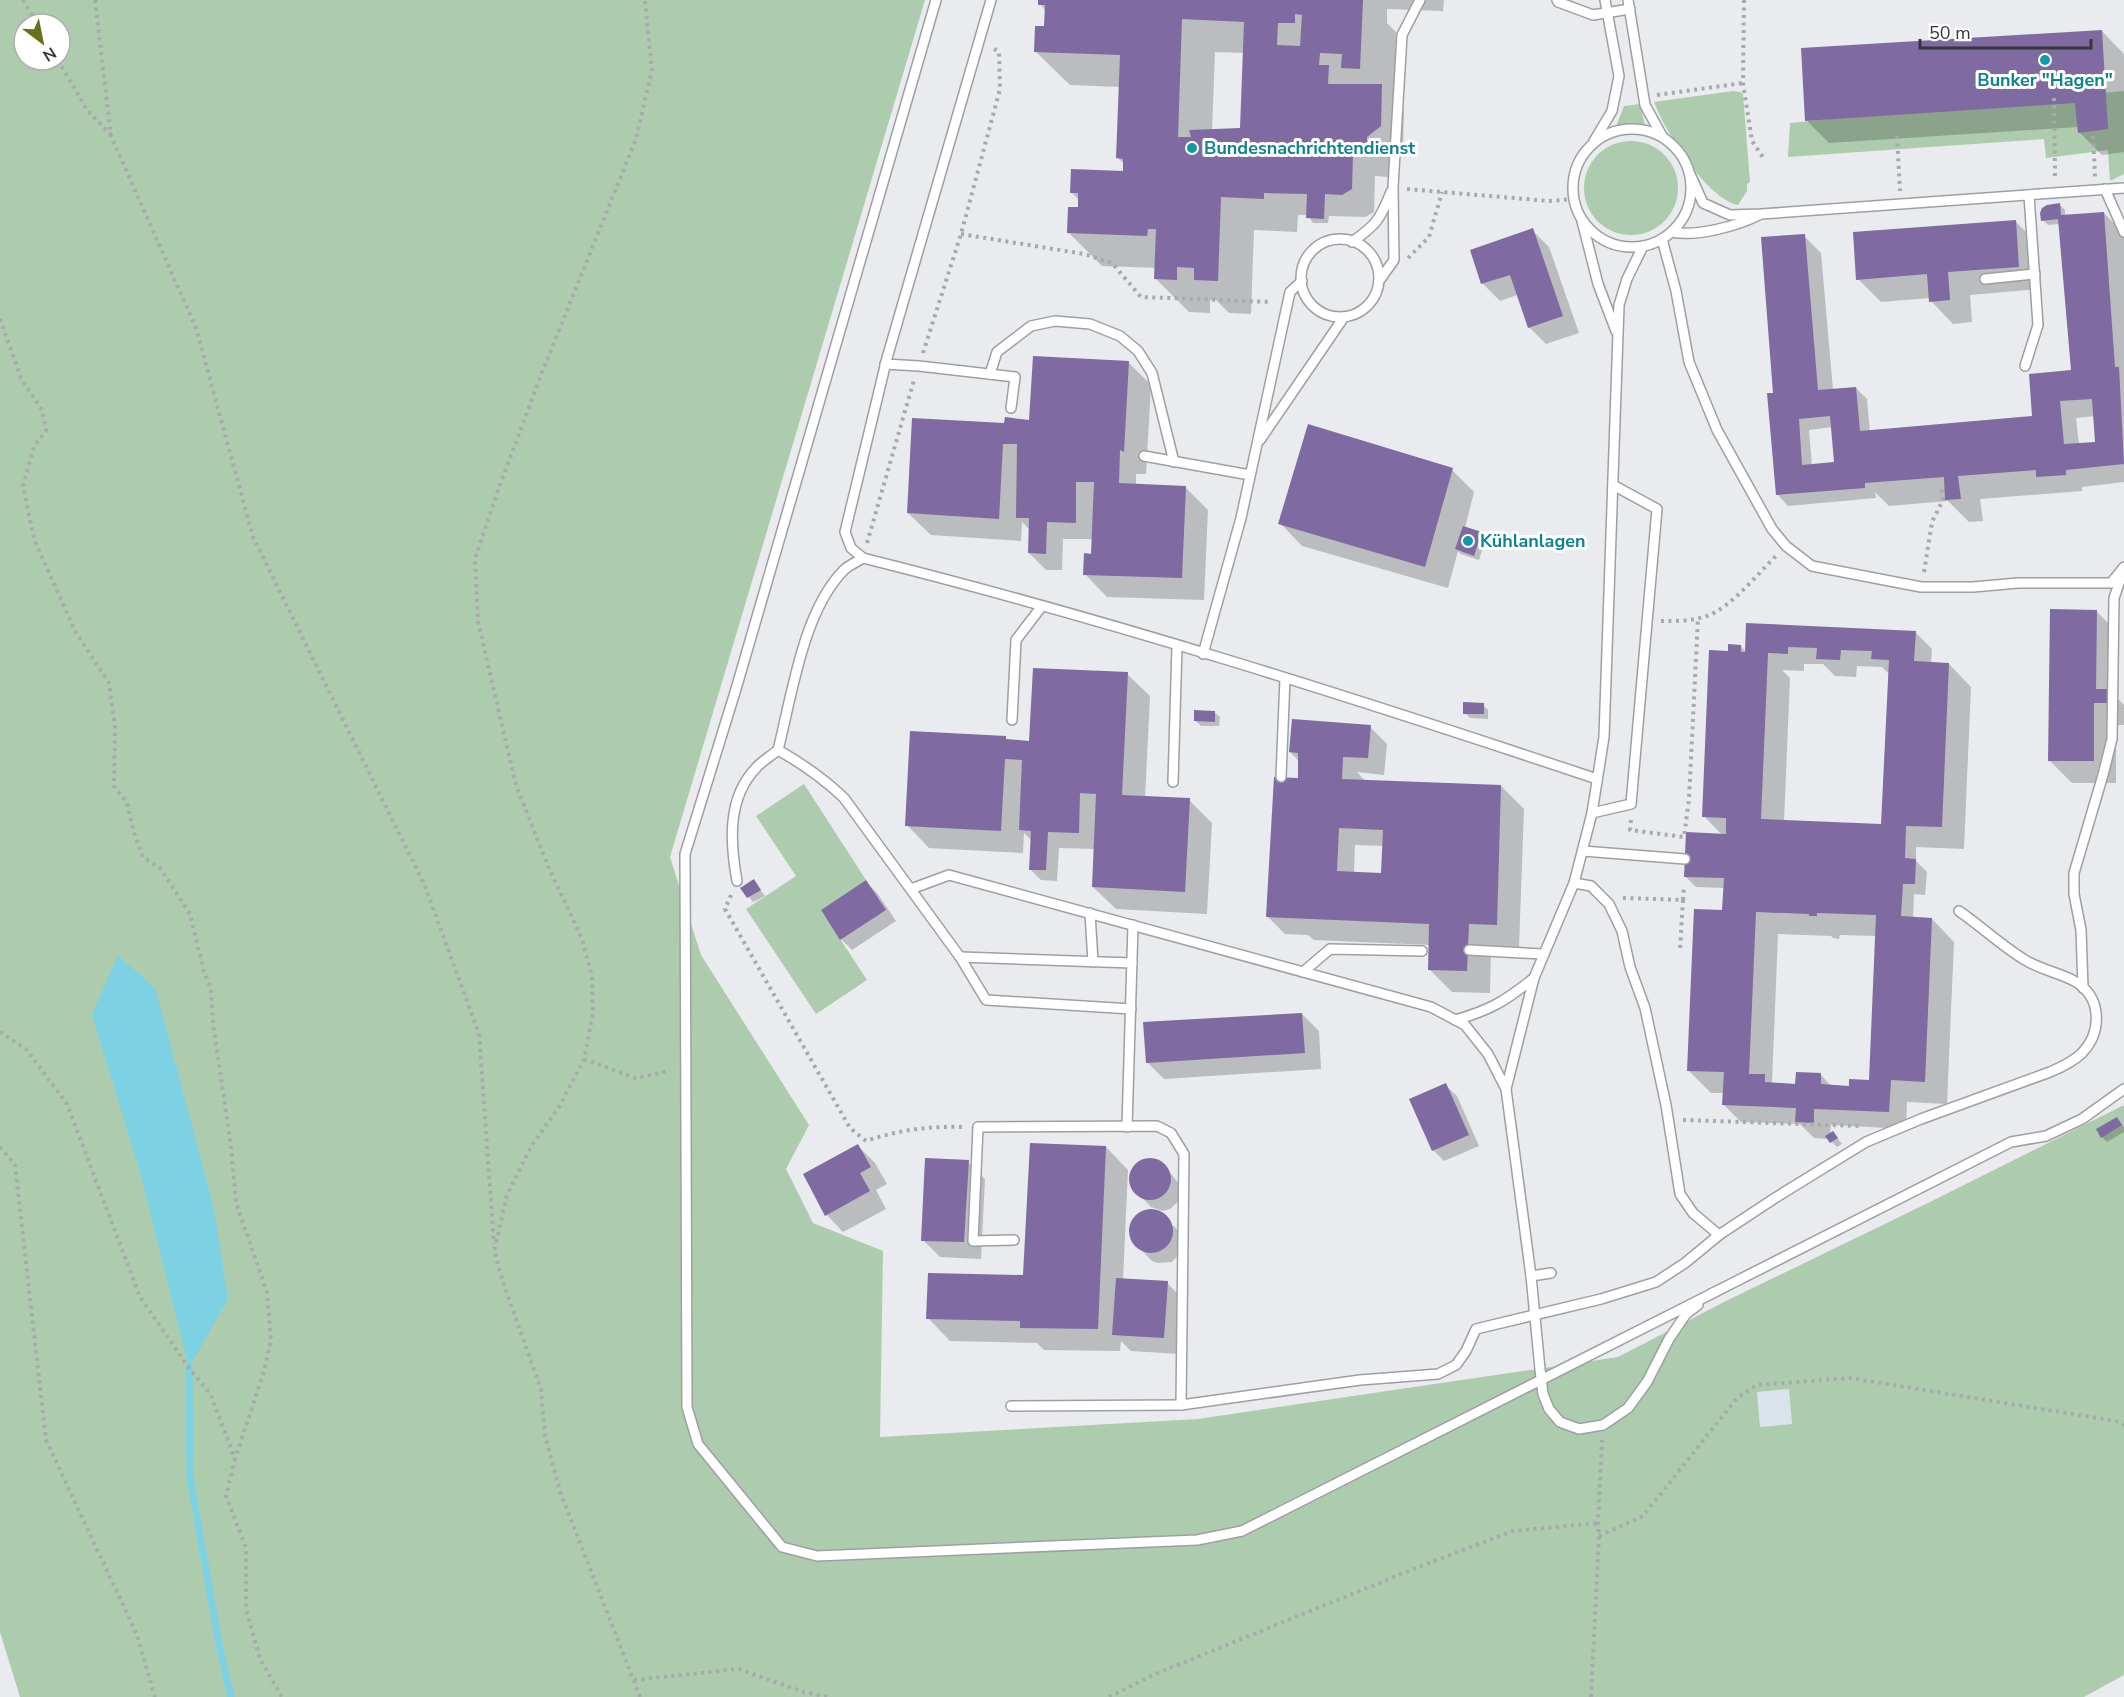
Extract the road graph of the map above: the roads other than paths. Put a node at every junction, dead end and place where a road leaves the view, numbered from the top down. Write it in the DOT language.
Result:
graph roads {
  1 [pos="936,0"];
  2 [pos="991,0"];
  3 [pos="1420,0"];
  4 [pos="1557,0"];
  5 [pos="1605,0"];
  6 [pos="1629,5"];
  7 [pos="1607,13"];
  8 [pos="1662,136"];
  9 [pos="1593,143"];
  10 [pos="1690,174"];
  11 [pos="1393,187"];
  12 [pos="2124,188"];
  13 [pos="2101,189"];
  14 [pos="2029,195"];
  15 [pos="1761,214"];
  16 [pos="1582,219"];
  17 [pos="1672,232"];
  18 [pos="2124,232"];
  19 [pos="1662,239"];
  20 [pos="1352,242"];
  21 [pos="1643,246"];
  22 [pos="2035,274"];
  23 [pos="1985,279"];
  24 [pos="1302,281"];
  25 [pos="1379,281"];
  26 [pos="1344,317"];
  27 [pos="1618,336"];
  28 [pos="885,364"];
  29 [pos="2025,366"];
  30 [pos="990,374"];
  31 [pos="1011,408"];
  32 [pos="1257,444"];
  33 [pos="1144,456"];
  34 [pos="1174,462"];
  35 [pos="1250,475"];
  36 [pos="1613,485"];
  37 [pos="863,558"];
  38 [pos="2124,568"];
  39 [pos="1042,606"];
  40 [pos="1177,646"];
  41 [pos="1203,654"];
  42 [pos="1285,678"];
  43 [pos="1012,720"];
  44 [pos="778,750"];
  45 [pos="1281,777"];
  46 [pos="1596,779"];
  47 [pos="1173,782"];
  48 [pos="1592,813"];
  49 [pos="1582,851"];
  50 [pos="1685,859"];
  51 [pos="737,881"];
  52 [pos="1575,883"];
  53 [pos="911,889"];
  54 [pos="1959,911"];
  55 [pos="1090,914"];
  56 [pos="1133,925"];
  57 [pos="1469,950"];
  58 [pos="1422,951"];
  59 [pos="1542,954"];
  60 [pos="960,957"];
  61 [pos="1093,962"];
  62 [pos="1132,963"];
  63 [pos="1303,972"];
  64 [pos="1534,978"];
  65 [pos="2084,988"];
  66 [pos="1131,1009"];
  67 [pos="1455,1020"];
  68 [pos="1506,1089"];
  69 [pos="2124,1089"];
  70 [pos="1127,1127"];
  71 [pos="1719,1235"];
  72 [pos="1014,1240"];
  73 [pos="1551,1273"];
  74 [pos="1531,1276"];
  75 [pos="1715,1292"];
  76 [pos="1535,1314"];
  77 [pos="1541,1380"];
  78 [pos="1181,1405"];
  79 [pos="1011,1406"];
  1 -- 77 [label="lane"];
  2 -- 28 [label="lane"];
  3 -- 11 [label="lane"];
  4 -- 7 [label="lane"];
  5 -- 7 [label="lane"];
  6 -- 7 [label="lane"];
  6 -- 8 [label="lane"];
  7 -- 9 [label="lane"];
  8 -- 9 [label="lane"];
  8 -- 10 [label="lane"];
  9 -- 16 [label="lane"];
  10 -- 15 [label="lane"];
  10 -- 17 [label="lane"];
  11 -- 20 [label="lane"];
  11 -- 25 [label="lane"];
  12 -- 13 [label="lane"];
  13 -- 14 [label="lane"];
  13 -- 18 [label="lane"];
  14 -- 15 [label="lane"];
  14 -- 22 [label="lane"];
  15 -- 17 [label="lane"];
  16 -- 21 [label="lane"];
  16 -- 27 [label="lane"];
  17 -- 19 [label="lane"];
  19 -- 21 [label="lane"];
  19 -- 38 [label="lane"];
  20 -- 24 [label="lane"];
  20 -- 25 [label="lane"];
  21 -- 27 [label="lane"];
  22 -- 23 [label="lane"];
  22 -- 29 [label="lane"];
  24 -- 26 [label="lane"];
  24 -- 32 [label="lane"];
  25 -- 26 [label="lane"];
  26 -- 32 [label="lane"];
  27 -- 36 [label="lane"];
  28 -- 30 [label="lane"];
  28 -- 37 [label="lane"];
  30 -- 31 [label="lane"];
  30 -- 34 [label="lane"];
  32 -- 35 [label="lane"];
  33 -- 34 [label="lane"];
  34 -- 35 [label="lane"];
  35 -- 41 [label="lane"];
  36 -- 46 [label="lane"];
  36 -- 48 [label="lane"];
  37 -- 39 [label="lane"];
  37 -- 44 [label="lane"];
  38 -- 65 [label="lane"];
  39 -- 40 [label="lane"];
  39 -- 43 [label="lane"];
  40 -- 41 [label="lane"];
  40 -- 47 [label="lane"];
  41 -- 42 [label="lane"];
  42 -- 45 [label="lane"];
  42 -- 46 [label="lane"];
  44 -- 51 [label="lane"];
  44 -- 53 [label="lane"];
  46 -- 48 [label="lane"];
  48 -- 49 [label="lane"];
  49 -- 50 [label="lane"];
  49 -- 52 [label="lane"];
  52 -- 59 [label="lane"];
  52 -- 71 [label="lane"];
  53 -- 55 [label="lane"];
  53 -- 60 [label="lane"];
  54 -- 65 [label="lane"];
  55 -- 56 [label="lane"];
  55 -- 61 [label="lane"];
  56 -- 62 [label="lane"];
  56 -- 63 [label="lane"];
  57 -- 59 [label="lane"];
  58 -- 63 [label="lane"];
  59 -- 64 [label="lane"];
  60 -- 61 [label="lane"];
  60 -- 66 [label="lane"];
  61 -- 62 [label="lane"];
  62 -- 66 [label="lane"];
  63 -- 67 [label="lane"];
  64 -- 67 [label="lane"];
  64 -- 68 [label="lane"];
  65 -- 71 [label="lane"];
  66 -- 70 [label="lane"];
  67 -- 68 [label="lane"];
  68 -- 74 [label="lane"];
  69 -- 75 [label="lane"];
  70 -- 72 [label="lane"];
  70 -- 78 [label="lane"];
  71 -- 76 [label="lane"];
  73 -- 74 [label="lane"];
  74 -- 76 [label="lane"];
  75 -- 77 [label="lane"];
  75 -- 77 [label="lane"];
  76 -- 77 [label="lane"];
  76 -- 78 [label="lane"];
  78 -- 79 [label="lane"];
}
